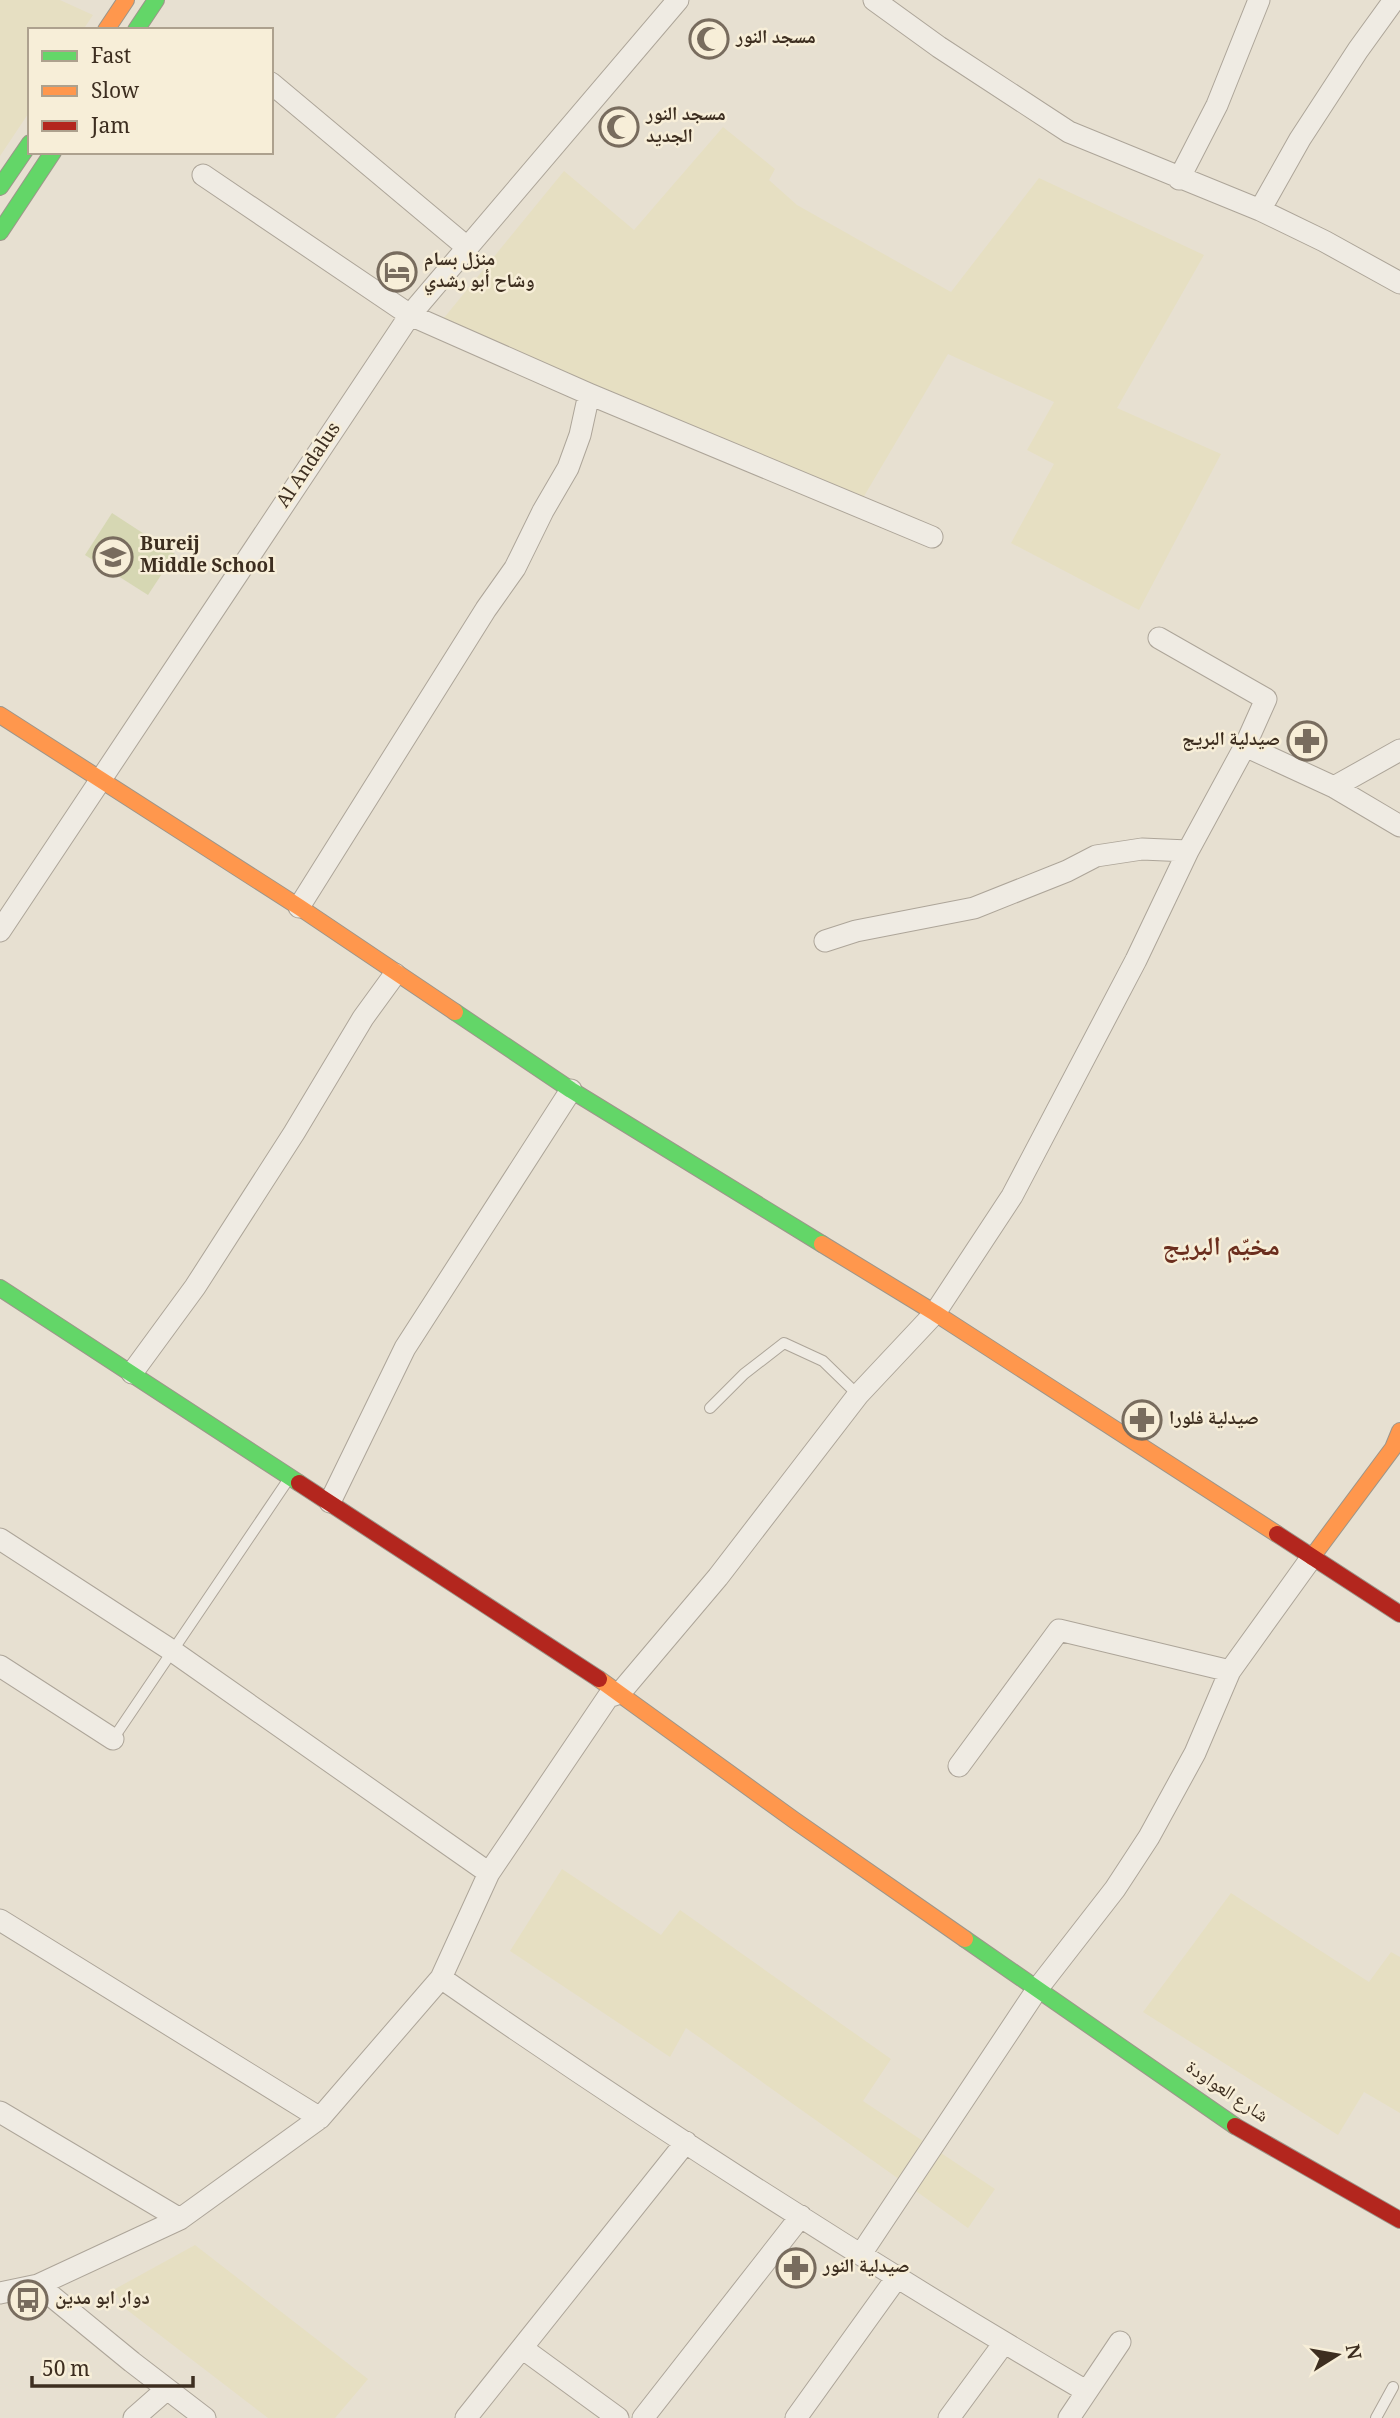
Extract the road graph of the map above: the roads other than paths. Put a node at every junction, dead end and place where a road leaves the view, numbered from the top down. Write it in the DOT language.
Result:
graph roads {
  1 [pos="126,0"];
  2 [pos="154,0"];
  3 [pos="678,0"];
  4 [pos="874,0"];
  5 [pos="1258,0"];
  6 [pos="1393,4"];
  7 [pos="107,28"];
  8 [pos="137,28"];
  9 [pos="273,85"];
  10 [pos="28,146"];
  11 [pos="53,154"];
  12 [pos="203,175"];
  13 [pos="1179,179"];
  14 [pos="0,187"];
  15 [pos="1260,210"];
  16 [pos="0,232"];
  17 [pos="468,248"];
  18 [pos="1400,283"];
  19 [pos="410,315"];
  20 [pos="589,394"];
  21 [pos="932,537"];
  22 [pos="1159,638"];
  23 [pos="0,715"];
  24 [pos="1245,746"];
  25 [pos="1400,750"];
  26 [pos="100,779"];
  27 [pos="1334,787"];
  28 [pos="1400,826"];
  29 [pos="1188,852"];
  30 [pos="299,908"];
  31 [pos="0,931"];
  32 [pos="825,941"];
  33 [pos="395,974"];
  34 [pos="571,1090"];
  35 [pos="0,1288"];
  36 [pos="935,1313"];
  37 [pos="132,1373"];
  38 [pos="858,1395"];
  39 [pos="710,1408"];
  40 [pos="1400,1431"];
  41 [pos="290,1477"];
  42 [pos="330,1502"];
  43 [pos="0,1539"];
  44 [pos="1312,1557"];
  45 [pos="1400,1614"];
  46 [pos="172,1650"];
  47 [pos="0,1666"];
  48 [pos="1230,1671"];
  49 [pos="620,1693"];
  50 [pos="113,1739"];
  51 [pos="959,1766"];
  52 [pos="489,1873"];
  53 [pos="0,1920"];
  54 [pos="441,1978"];
  55 [pos="1038,1988"];
  56 [pos="0,2112"];
  57 [pos="320,2118"];
  58 [pos="686,2142"];
  59 [pos="801,2216"];
  60 [pos="180,2219"];
  61 [pos="1400,2220"];
  62 [pos="862,2254"];
  63 [pos="898,2276"];
  64 [pos="38,2285"];
  65 [pos="0,2293"];
  66 [pos="1120,2342"];
  67 [pos="1004,2343"];
  68 [pos="522,2348"];
  69 [pos="1393,2387"];
  70 [pos="167,2389"];
  71 [pos="1086,2391"];
  72 [pos="134,2418"];
  73 [pos="205,2418"];
  74 [pos="466,2418"];
  75 [pos="618,2418"];
  76 [pos="643,2418"];
  77 [pos="796,2418"];
  78 [pos="949,2418"];
  79 [pos="1069,2418"];
  80 [pos="1377,2418"];
  1 -- 7 [label="street"];
  2 -- 8 [label="street"];
  3 -- 17 [label="street, Al Andalus"];
  4 -- 13 [label="street"];
  5 -- 13 [label="street"];
  6 -- 15 [label="street"];
  9 -- 17 [label="street"];
  10 -- 14 [label="street"];
  11 -- 16 [label="street"];
  12 -- 19 [label="street"];
  13 -- 15 [label="street"];
  15 -- 18 [label="street"];
  17 -- 19 [label="street, Al Andalus"];
  19 -- 20 [label="street"];
  19 -- 26 [label="street, Al Andalus"];
  20 -- 21 [label="street"];
  20 -- 30 [label="street"];
  22 -- 24 [label="street"];
  23 -- 26 [label="street"];
  24 -- 27 [label="street"];
  24 -- 29 [label="street"];
  25 -- 27 [label="street"];
  26 -- 30 [label="street"];
  26 -- 31 [label="street, Al Andalus"];
  27 -- 28 [label="street"];
  29 -- 32 [label="street"];
  29 -- 36 [label="street"];
  30 -- 33 [label="street"];
  33 -- 34 [label="street"];
  33 -- 37 [label="street"];
  34 -- 36 [label="street"];
  34 -- 42 [label="street"];
  35 -- 37 [label="street, شارع العواودة"];
  36 -- 38 [label="street"];
  36 -- 44 [label="street"];
  37 -- 41 [label="street, شارع العواودة"];
  38 -- 39 [label="lane"];
  38 -- 49 [label="street"];
  40 -- 44 [label="street"];
  41 -- 42 [label="street, شارع العواودة"];
  41 -- 46 [label="lane"];
  42 -- 49 [label="street, شارع العواودة"];
  43 -- 46 [label="street"];
  44 -- 45 [label="street"];
  44 -- 48 [label="street"];
  46 -- 50 [label="lane"];
  46 -- 52 [label="street"];
  47 -- 50 [label="street"];
  48 -- 51 [label="street"];
  48 -- 55 [label="street"];
  49 -- 52 [label="street"];
  49 -- 55 [label="street, شارع العواودة"];
  52 -- 54 [label="street"];
  53 -- 57 [label="street"];
  54 -- 57 [label="street"];
  54 -- 58 [label="street"];
  55 -- 61 [label="street, شارع العواودة"];
  55 -- 62 [label="street"];
  56 -- 60 [label="street"];
  57 -- 60 [label="street"];
  58 -- 59 [label="street"];
  58 -- 68 [label="street"];
  59 -- 62 [label="street"];
  59 -- 76 [label="street"];
  60 -- 64 [label="street"];
  62 -- 63 [label="street"];
  63 -- 67 [label="street"];
  63 -- 77 [label="street"];
  64 -- 65 [label="street"];
  64 -- 70 [label="street"];
  66 -- 71 [label="street"];
  67 -- 71 [label="street"];
  67 -- 78 [label="street"];
  68 -- 74 [label="street"];
  68 -- 75 [label="street"];
  69 -- 80 [label="lane"];
  70 -- 72 [label="street"];
  70 -- 73 [label="street"];
  71 -- 79 [label="street"];
}
